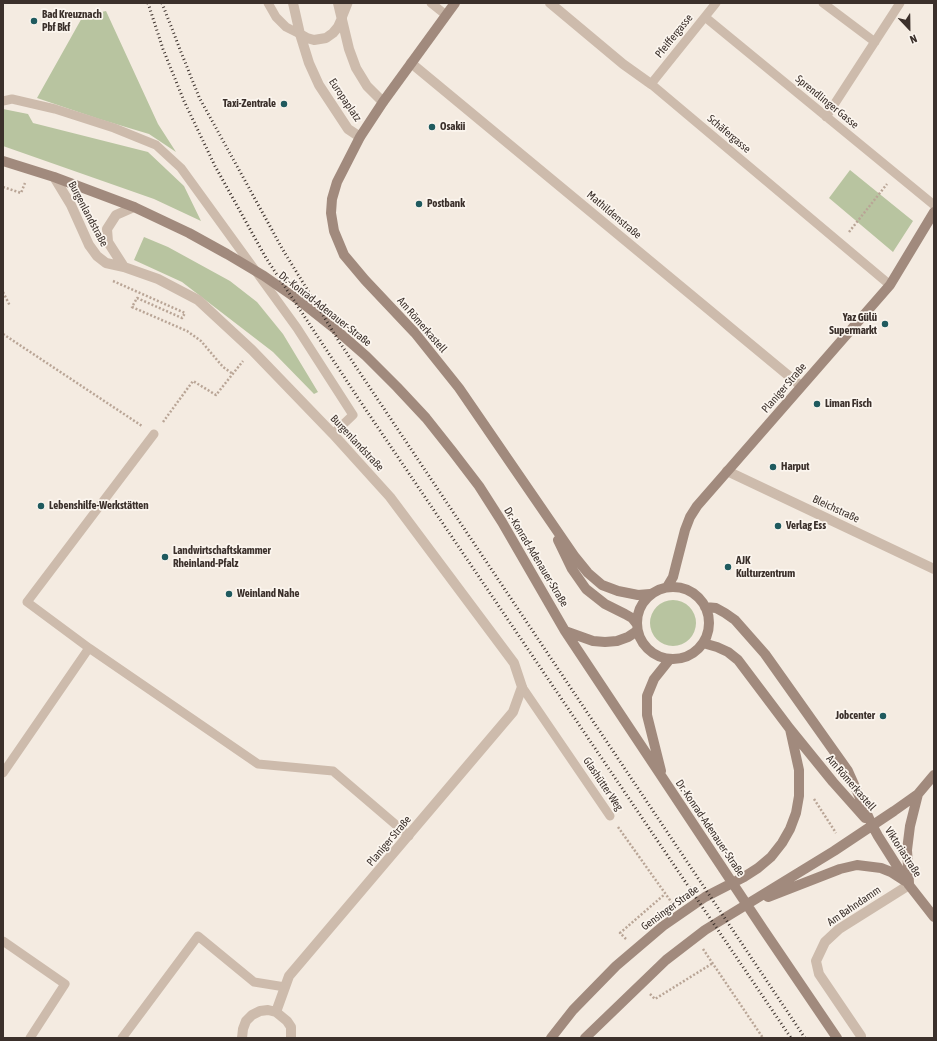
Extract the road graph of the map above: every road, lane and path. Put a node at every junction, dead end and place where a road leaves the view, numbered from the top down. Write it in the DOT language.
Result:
graph roads {
  1 [pos="268,3"];
  2 [pos="293,3"];
  3 [pos="338,3"];
  4 [pos="348,3"];
  5 [pos="430,3"];
  6 [pos="455,3"];
  7 [pos="550,3"];
  8 [pos="716,3"];
  9 [pos="823,3"];
  10 [pos="900,3"];
  11 [pos="446,15"];
  12 [pos="705,17"];
  13 [pos="342,18"];
  14 [pos="300,34"];
  15 [pos="875,42"];
  16 [pos="411,63"];
  17 [pos="651,84"];
  18 [pos="3,100"];
  19 [pos="383,102"];
  20 [pos="826,117"];
  21 [pos="360,137"];
  22 [pos="3,161"];
  23 [pos="896,174"];
  24 [pos="54,178"];
  25 [pos="3,187"];
  26 [pos="21,193"];
  27 [pos="934,205"];
  28 [pos="134,207"];
  29 [pos="934,212"];
  30 [pos="840,243"];
  31 [pos="124,267"];
  32 [pos="890,285"];
  33 [pos="3,292"];
  34 [pos="10,306"];
  35 [pos="3,334"];
  36 [pos="252,350"];
  37 [pos="801,386"];
  38 [pos="154,434"];
  39 [pos="333,434"];
  40 [pos="727,471"];
  41 [pos="549,518"];
  42 [pos="934,569"];
  43 [pos="667,587"];
  44 [pos="650,594"];
  45 [pos="706,607"];
  46 [pos="637,627"];
  47 [pos="565,631"];
  48 [pos="703,643"];
  49 [pos="89,648"];
  50 [pos="670,659"];
  51 [pos="522,686"];
  52 [pos="790,729"];
  53 [pos="3,774"];
  54 [pos="934,775"];
  55 [pos="663,779"];
  56 [pos="918,794"];
  57 [pos="813,799"];
  58 [pos="610,816"];
  59 [pos="872,825"];
  60 [pos="408,836"];
  61 [pos="843,845"];
  62 [pos="909,885"];
  63 [pos="743,907"];
  64 [pos="934,917"];
  65 [pos="3,941"];
  66 [pos="636,950"];
  67 [pos="641,984"];
  68 [pos="285,987"];
  69 [pos="276,1012"];
  70 [pos="861,1036"];
  71 [pos="30,1038"];
  72 [pos="122,1038"];
  73 [pos="242,1038"];
  74 [pos="291,1038"];
  75 [pos="550,1038"];
  76 [pos="585,1038"];
  77 [pos="763,1038"];
  78 [pos="837,1038"];
  1 -- 14 [label="lane"];
  2 -- 14 [label="street, Europaplatz"];
  3 -- 13 [label="street"];
  4 -- 13 [label="lane"];
  5 -- 11 [label="lane"];
  6 -- 11 [label="street, Europaplatz"];
  7 -- 17 [label="street, Schäfergasse"];
  8 -- 12 [label="lane, Pfeiffergasse"];
  9 -- 15 [label="lane"];
  10 -- 15 [label="lane"];
  11 -- 16 [label="street, Europaplatz"];
  12 -- 17 [label="lane, Pfeiffergasse"];
  12 -- 20 [label="lane, Sprendlinger Gasse"];
  13 -- 14 [label="street"];
  13 -- 19 [label="street"];
  14 -- 21 [label="street, Europaplatz"];
  15 -- 20 [label="lane"];
  16 -- 19 [label="street, Europaplatz"];
  16 -- 37 [label="street, Mathildenstraße"];
  17 -- 30 [label="lane, Schäfergasse"];
  18 -- 39 [label="lane"];
  19 -- 21 [label="street, Europaplatz"];
  20 -- 23 [label="lane, Sprendlinger Gasse"];
  21 -- 41 [label="street, Am Römerkastell"];
  22 -- 24 [label="street, Dr.-Konrad-Adenauer-Straße"];
  23 -- 27 [label="lane, Sprendlinger Gasse"];
  23 -- 30 [label="path"];
  24 -- 28 [label="street, Dr.-Konrad-Adenauer-Straße"];
  24 -- 31 [label="street, Burgenlandstraße"];
  25 -- 26 [label="path"];
  28 -- 31 [label="street, Burgenlandstraße"];
  28 -- 47 [label="street, Dr.-Konrad-Adenauer-Straße"];
  29 -- 32 [label="street, Planiger Straße"];
  30 -- 32 [label="lane, Schäfergasse"];
  31 -- 36 [label="street, Burgenlandstraße"];
  32 -- 37 [label="street, Planiger Straße"];
  33 -- 34 [label="path"];
  35 -- 38 [label="path"];
  36 -- 38 [label="path"];
  36 -- 39 [label="street, Burgenlandstraße"];
  37 -- 40 [label="street, Planiger Straße"];
  38 -- 49 [label="lane"];
  39 -- 51 [label="street, Burgenlandstraße"];
  40 -- 42 [label="street, Bleichstraße"];
  40 -- 43 [label="street, Planiger Straße"];
  41 -- 44 [label="street, Am Römerkastell"];
  41 -- 46 [label="street, Am Römerkastell"];
  43 -- 44 [label="street, Am Römerkastell"];
  43 -- 45 [label="street, Am Römerkastell"];
  44 -- 46 [label="street"];
  45 -- 48 [label="street"];
  45 -- 59 [label="street, Am Römerkastell"];
  46 -- 47 [label="street"];
  46 -- 50 [label="street, Am Römerkastell"];
  47 -- 55 [label="street, Dr.-Konrad-Adenauer-Straße"];
  48 -- 50 [label="street"];
  48 -- 52 [label="street, Am Römerkastell"];
  49 -- 53 [label="lane"];
  49 -- 60 [label="lane"];
  50 -- 55 [label="street"];
  51 -- 58 [label="lane, Glashütter Weg"];
  51 -- 60 [label="street, Planiger Straße"];
  52 -- 59 [label="street, Am Römerkastell"];
  52 -- 66 [label="street, Gensinger Straße"];
  54 -- 56 [label="street, Viktoriastraße"];
  55 -- 78 [label="street, Dr.-Konrad-Adenauer-Straße"];
  56 -- 59 [label="street, Viktoriastraße"];
  56 -- 62 [label="street"];
  57 -- 61 [label="path"];
  58 -- 66 [label="path, Glashütter Weg"];
  59 -- 61 [label="street"];
  59 -- 62 [label="street, Viktoriastraße"];
  60 -- 68 [label="street, Planiger Straße"];
  61 -- 63 [label="street"];
  62 -- 63 [label="street"];
  62 -- 64 [label="street, Viktoriastraße"];
  62 -- 70 [label="street, Am Bahndamm"];
  63 -- 67 [label="street"];
  65 -- 71 [label="lane"];
  66 -- 75 [label="street, Gensinger Straße"];
  67 -- 76 [label="street"];
  67 -- 77 [label="path"];
  68 -- 69 [label="street, Planiger Straße"];
  68 -- 72 [label="lane"];
  69 -- 73 [label="street"];
  69 -- 74 [label="street"];
}
